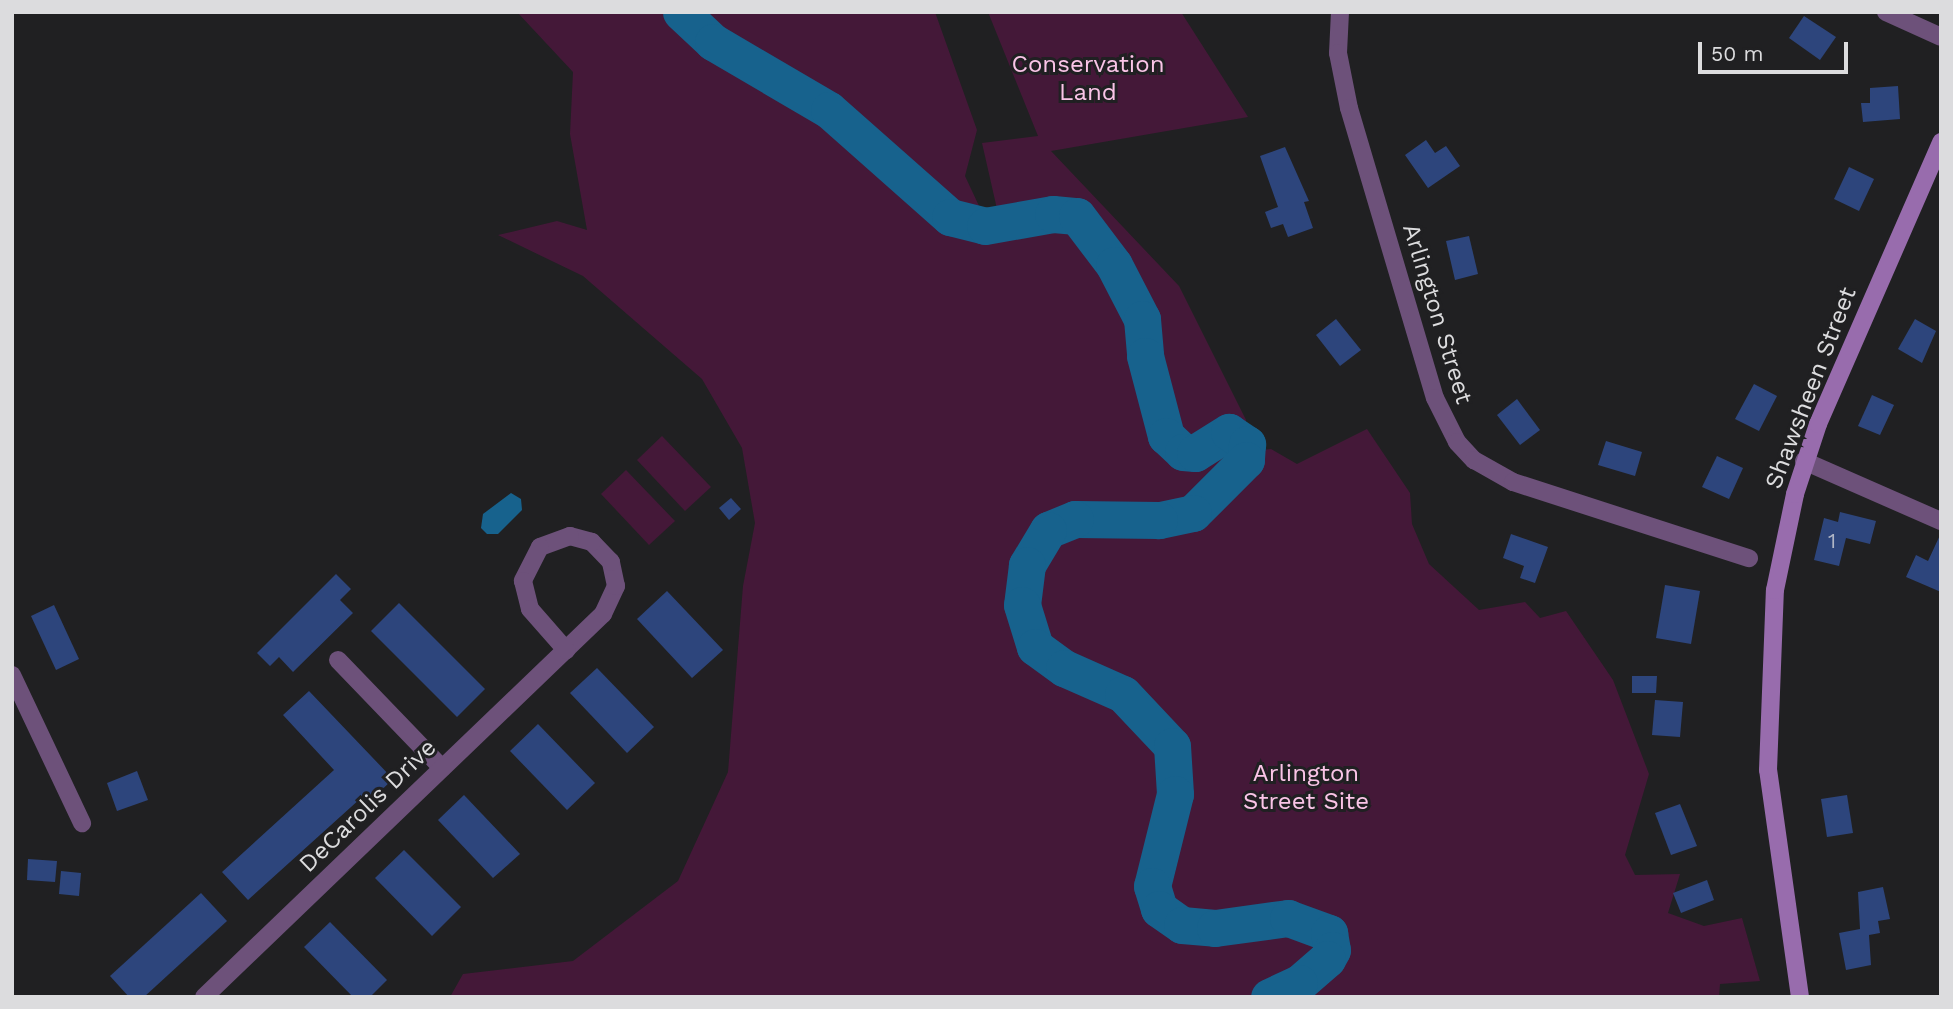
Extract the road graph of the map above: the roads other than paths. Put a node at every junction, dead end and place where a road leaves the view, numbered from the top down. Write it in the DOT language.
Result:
graph roads {
  1 [pos="1340,12"];
  2 [pos="1886,12"];
  3 [pos="1941,37"];
  4 [pos="1941,142"];
  5 [pos="1804,461"];
  6 [pos="1941,521"];
  7 [pos="1749,558"];
  8 [pos="566,650"];
  9 [pos="338,660"];
  10 [pos="12,675"];
  11 [pos="442,768"];
  12 [pos="82,823"];
  13 [pos="204,997"];
  14 [pos="1800,997"];
  1 -- 7 [label="street, Arlington Street"];
  2 -- 3 [label="street"];
  4 -- 5 [label="main road, Shawsheen Street"];
  5 -- 6 [label="street"];
  5 -- 14 [label="main road, Shawsheen Street"];
  8 -- 8 [label="street, DeCarolis Drive"];
  8 -- 11 [label="street, DeCarolis Drive"];
  9 -- 11 [label="street"];
  10 -- 12 [label="street"];
  11 -- 13 [label="street, DeCarolis Drive"];
}
